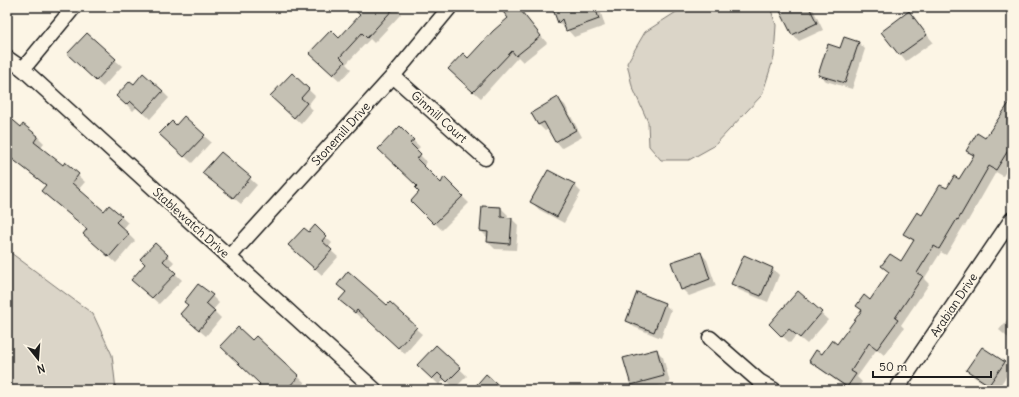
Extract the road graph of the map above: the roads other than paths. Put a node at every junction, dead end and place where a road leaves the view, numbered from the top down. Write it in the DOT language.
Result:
graph roads {
  1 [pos="74,7"];
  2 [pos="450,7"];
  3 [pos="7,58"];
  4 [pos="22,69"];
  5 [pos="393,76"];
  6 [pos="485,158"];
  7 [pos="1012,219"];
  8 [pos="229,257"];
  9 [pos="710,338"];
  10 [pos="375,390"];
  11 [pos="774,390"];
  12 [pos="896,390"];
  1 -- 4 [label="street"];
  2 -- 5 [label="street, Stonemill Drive"];
  3 -- 4 [label="street, Stablewatch Drive"];
  4 -- 8 [label="street, Stablewatch Drive"];
  5 -- 6 [label="street, Ginmill Court"];
  5 -- 8 [label="street, Stonemill Drive"];
  7 -- 12 [label="street, Arabian Drive"];
  8 -- 10 [label="street, Stablewatch Drive"];
  9 -- 11 [label="street"];
}
